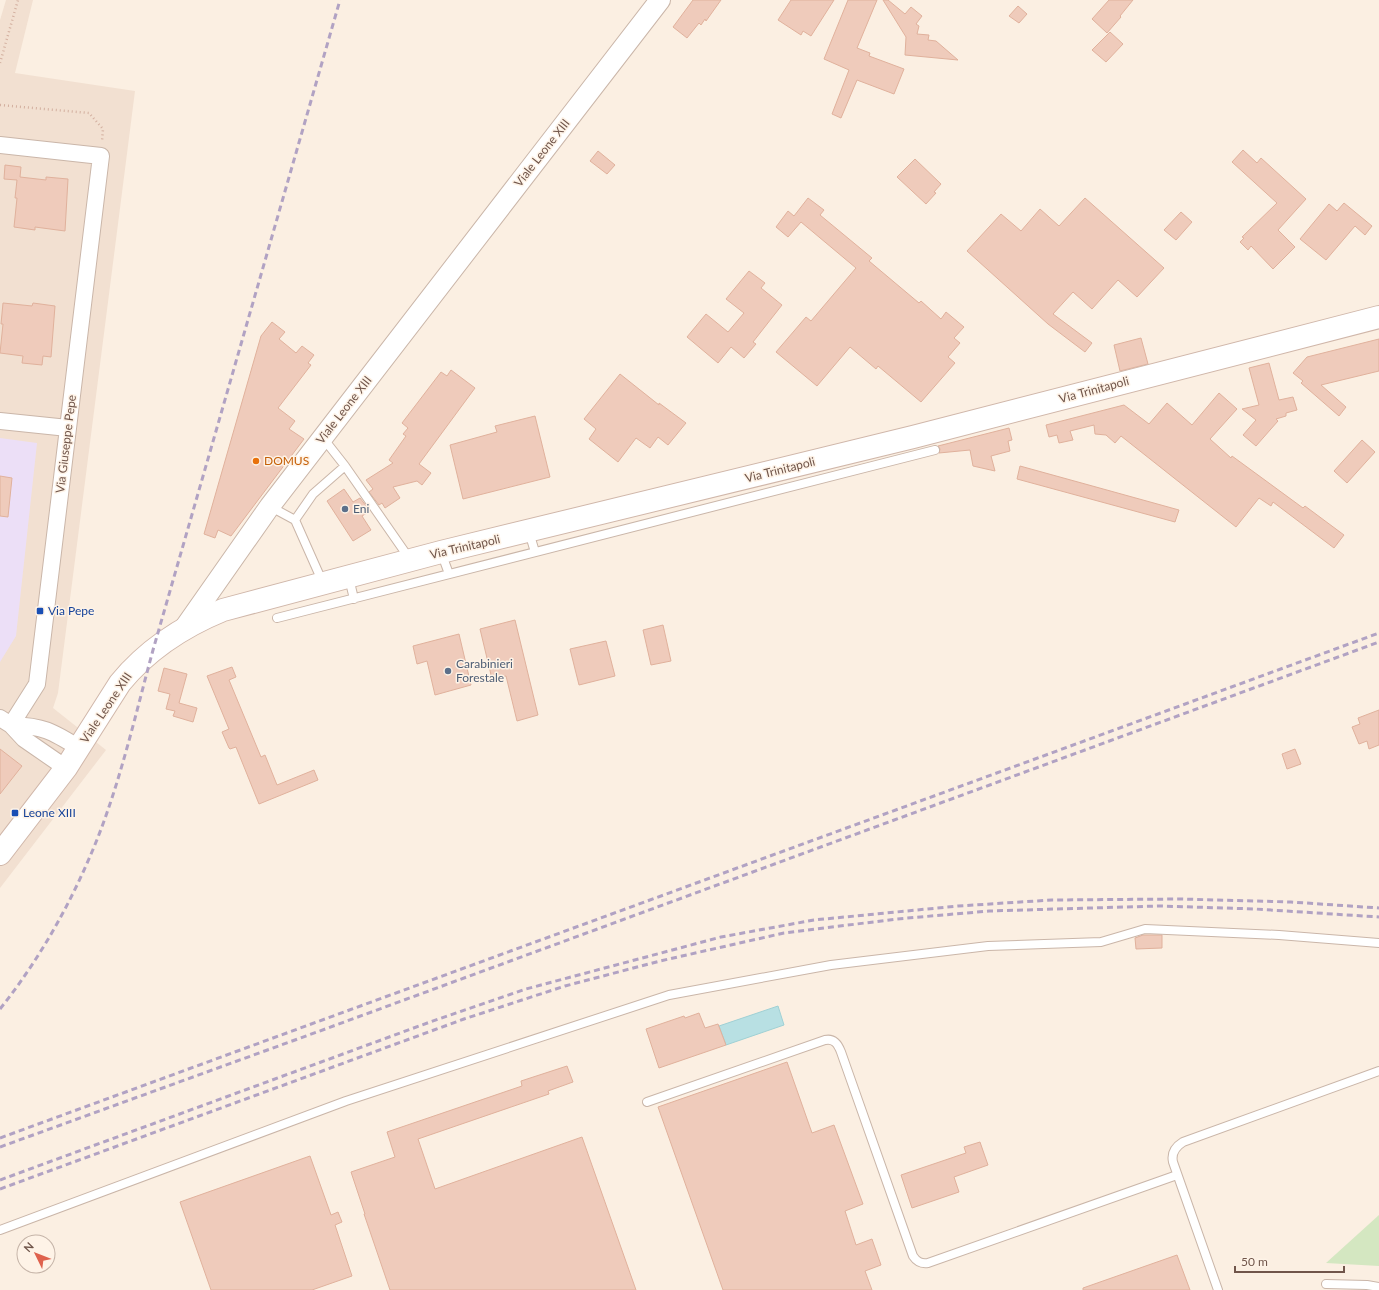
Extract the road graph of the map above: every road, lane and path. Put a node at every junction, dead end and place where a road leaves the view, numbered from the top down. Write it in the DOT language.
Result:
graph roads {
  1 [pos="18,0"];
  2 [pos="660,0"];
  3 [pos="0,63"];
  4 [pos="0,105"];
  5 [pos="0,145"];
  6 [pos="101,156"];
  7 [pos="1379,316"];
  8 [pos="0,421"];
  9 [pos="68,428"];
  10 [pos="323,438"];
  11 [pos="935,450"];
  12 [pos="345,466"];
  13 [pos="752,487"];
  14 [pos="270,506"];
  15 [pos="295,520"];
  16 [pos="532,542"];
  17 [pos="441,552"];
  18 [pos="411,560"];
  19 [pos="449,574"];
  20 [pos="349,576"];
  21 [pos="323,583"];
  22 [pos="354,599"];
  23 [pos="277,618"];
  24 [pos="183,630"];
  25 [pos="5,722"];
  26 [pos="79,748"];
  27 [pos="66,768"];
  28 [pos="0,854"];
  29 [pos="1379,943"];
  30 [pos="1379,1071"];
  31 [pos="647,1102"];
  32 [pos="1177,1175"];
  33 [pos="0,1230"];
  34 [pos="1326,1284"];
  35 [pos="1379,1287"];
  36 [pos="1218,1290"];
  1 -- 3 [label="path"];
  2 -- 10 [label="street, Viale Leone XIII"];
  4 -- 6 [label="path"];
  5 -- 6 [label="street"];
  6 -- 9 [label="street, Via Giuseppe Pepe"];
  7 -- 13 [label="main road, Via Trinitapoli"];
  8 -- 9 [label="street"];
  9 -- 25 [label="street, Via Giuseppe Pepe"];
  10 -- 12 [label="lane"];
  10 -- 14 [label="street, Viale Leone XIII"];
  11 -- 13 [label="lane"];
  12 -- 15 [label="lane"];
  12 -- 18 [label="lane"];
  13 -- 16 [label="main road, Via Trinitapoli"];
  14 -- 15 [label="lane"];
  14 -- 24 [label="street, Viale Leone XIII"];
  15 -- 21 [label="lane"];
  16 -- 17 [label="main road, Via Trinitapoli"];
  16 -- 19 [label="lane"];
  17 -- 18 [label="main road, Via Trinitapoli"];
  17 -- 19 [label="lane"];
  18 -- 20 [label="main road, Via Trinitapoli"];
  19 -- 22 [label="lane"];
  20 -- 21 [label="main road, Via Trinitapoli"];
  20 -- 22 [label="lane"];
  21 -- 24 [label="main road, Via Trinitapoli"];
  22 -- 23 [label="lane"];
  24 -- 26 [label="main road, Viale Leone XIII"];
  25 -- 26 [label="street"];
  25 -- 27 [label="street"];
  26 -- 27 [label="main road, Viale Leone XIII"];
  27 -- 28 [label="main road, Viale Leone XIII"];
  29 -- 33 [label="lane"];
  30 -- 32 [label="lane"];
  31 -- 32 [label="lane"];
  32 -- 36 [label="lane"];
  34 -- 35 [label="lane"];
}
